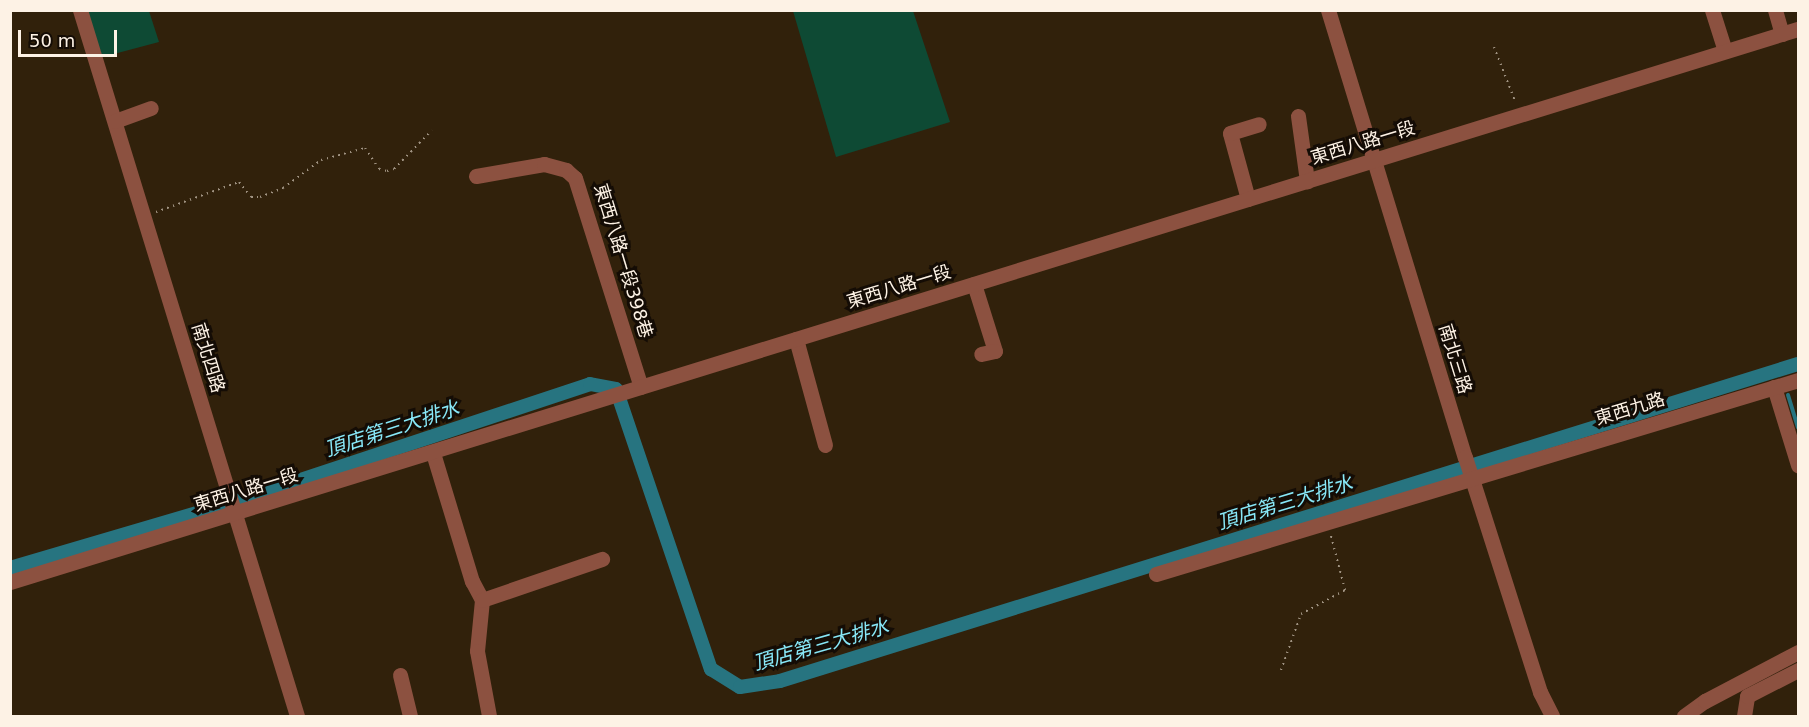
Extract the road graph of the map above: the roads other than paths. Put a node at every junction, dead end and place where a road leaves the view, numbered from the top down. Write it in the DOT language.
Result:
graph roads {
  1 [pos="80,10"];
  2 [pos="1328,10"];
  3 [pos="1712,10"];
  4 [pos="1774,10"];
  5 [pos="1798,29"];
  6 [pos="1782,34"];
  7 [pos="1725,51"];
  8 [pos="151,108"];
  9 [pos="1298,116"];
  10 [pos="115,121"];
  11 [pos="1259,124"];
  12 [pos="1373,160"];
  13 [pos="476,176"];
  14 [pos="1307,181"];
  15 [pos="1248,199"];
  16 [pos="974,284"];
  17 [pos="796,339"];
  18 [pos="981,354"];
  19 [pos="1798,380"];
  20 [pos="641,387"];
  21 [pos="1774,387"];
  22 [pos="825,445"];
  23 [pos="433,453"];
  24 [pos="1798,465"];
  25 [pos="1473,476"];
  26 [pos="235,513"];
  27 [pos="602,559"];
  28 [pos="1156,574"];
  29 [pos="10,582"];
  30 [pos="482,600"];
  31 [pos="1798,652"];
  32 [pos="1798,670"];
  33 [pos="400,675"];
  34 [pos="297,717"];
  35 [pos="410,717"];
  36 [pos="489,717"];
  37 [pos="1552,717"];
  38 [pos="1684,717"];
  39 [pos="1744,717"];
  1 -- 10 [label="street, 南北四路"];
  2 -- 12 [label="street, 南北三路"];
  3 -- 7 [label="street"];
  4 -- 6 [label="street"];
  5 -- 6 [label="street, 東西八路一段"];
  6 -- 7 [label="street, 東西八路一段"];
  7 -- 12 [label="street, 東西八路一段"];
  8 -- 10 [label="street"];
  9 -- 14 [label="street"];
  10 -- 26 [label="street, 南北四路"];
  11 -- 15 [label="street"];
  12 -- 14 [label="street, 東西八路一段"];
  12 -- 25 [label="street, 南北三路"];
  13 -- 20 [label="street, 東西八路一段398巷"];
  14 -- 15 [label="street, 東西八路一段"];
  15 -- 16 [label="street, 東西八路一段"];
  16 -- 17 [label="street, 東西八路一段"];
  16 -- 18 [label="street"];
  17 -- 20 [label="street, 東西八路一段"];
  17 -- 22 [label="street"];
  19 -- 21 [label="street, 東西九路"];
  20 -- 23 [label="street, 東西八路一段"];
  21 -- 24 [label="street"];
  21 -- 25 [label="street, 東西九路"];
  23 -- 26 [label="street, 東西八路一段"];
  23 -- 30 [label="street"];
  25 -- 28 [label="street, 東西九路"];
  25 -- 37 [label="street, 南北三路"];
  26 -- 29 [label="street, 東西八路一段"];
  26 -- 34 [label="street, 南北四路"];
  27 -- 30 [label="street"];
  30 -- 36 [label="street"];
  31 -- 38 [label="street"];
  32 -- 39 [label="street"];
  33 -- 35 [label="street"];
}
